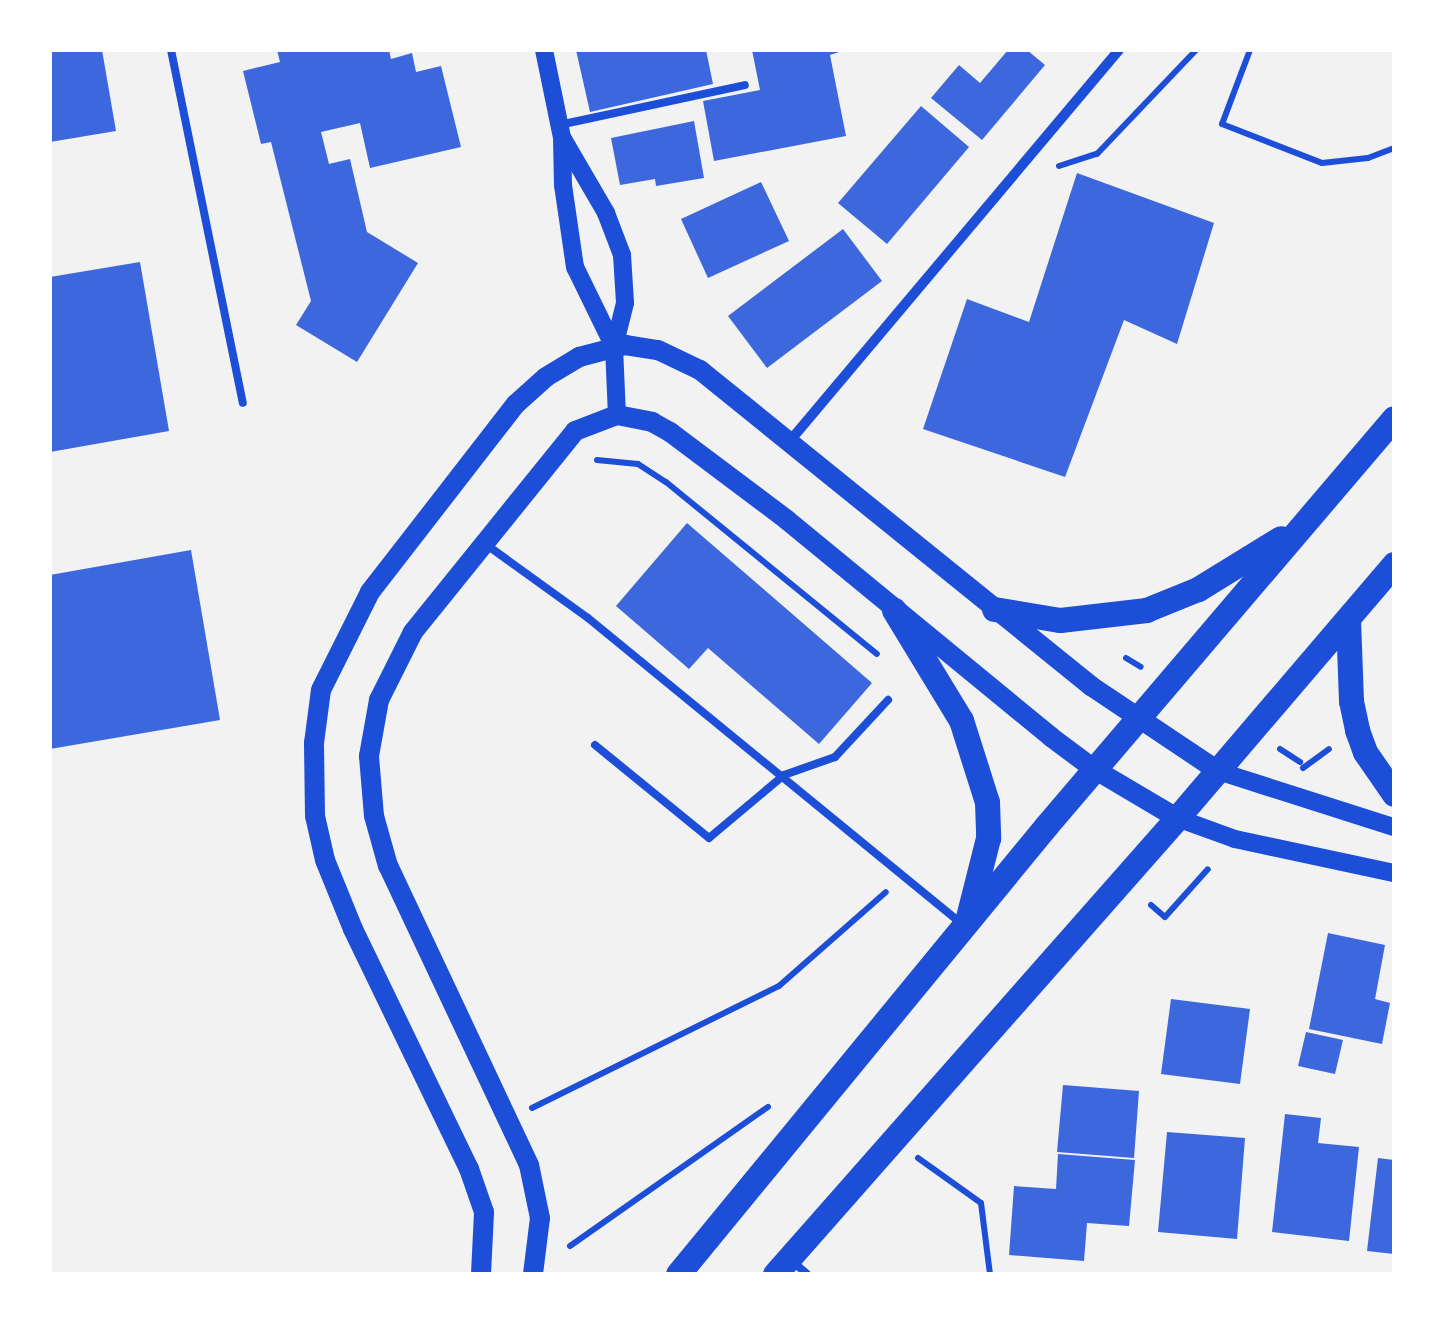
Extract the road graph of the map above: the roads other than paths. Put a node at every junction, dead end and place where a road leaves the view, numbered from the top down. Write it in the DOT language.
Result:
graph roads {
  1 [pos="170,50"];
  2 [pos="544,50"];
  3 [pos="1119,50"];
  4 [pos="745,85"];
  5 [pos="561,132"];
  6 [pos="614,347"];
  7 [pos="243,402"];
  8 [pos="617,415"];
  9 [pos="1394,418"];
  10 [pos="788,442"];
  11 [pos="1302,524"];
  12 [pos="482,542"];
  13 [pos="1394,564"];
  14 [pos="994,609"];
  15 [pos="894,610"];
  16 [pos="1348,619"];
  17 [pos="888,700"];
  18 [pos="1136,719"];
  19 [pos="596,745"];
  20 [pos="1094,770"];
  21 [pos="1218,771"];
  22 [pos="784,775"];
  23 [pos="1394,794"];
  24 [pos="1177,818"];
  25 [pos="1394,827"];
  26 [pos="1394,873"];
  27 [pos="966,926"];
  28 [pos="790,1269"];
  29 [pos="481,1274"];
  30 [pos="533,1274"];
  31 [pos="678,1274"];
  1 -- 7 [label="lane"];
  2 -- 5 [label="street"];
  3 -- 10 [label="street"];
  4 -- 5 [label="lane"];
  5 -- 6 [label="street"];
  5 -- 6 [label="street"];
  6 -- 8 [label="street"];
  6 -- 10 [label="main road"];
  6 -- 29 [label="main road"];
  8 -- 12 [label="main road"];
  8 -- 15 [label="main road"];
  9 -- 11 [label="main road"];
  10 -- 14 [label="main road"];
  11 -- 14 [label="main road"];
  11 -- 18 [label="main road"];
  12 -- 22 [label="lane"];
  12 -- 30 [label="main road"];
  13 -- 16 [label="main road"];
  14 -- 18 [label="main road"];
  15 -- 20 [label="main road"];
  15 -- 27 [label="main road"];
  16 -- 21 [label="main road"];
  16 -- 23 [label="main road"];
  17 -- 22 [label="lane"];
  18 -- 20 [label="main road"];
  18 -- 21 [label="main road"];
  19 -- 22 [label="lane"];
  20 -- 24 [label="main road"];
  20 -- 27 [label="main road"];
  21 -- 24 [label="main road"];
  21 -- 25 [label="street"];
  22 -- 27 [label="lane"];
  24 -- 26 [label="street"];
  24 -- 28 [label="main road"];
  27 -- 31 [label="main road"];
}
